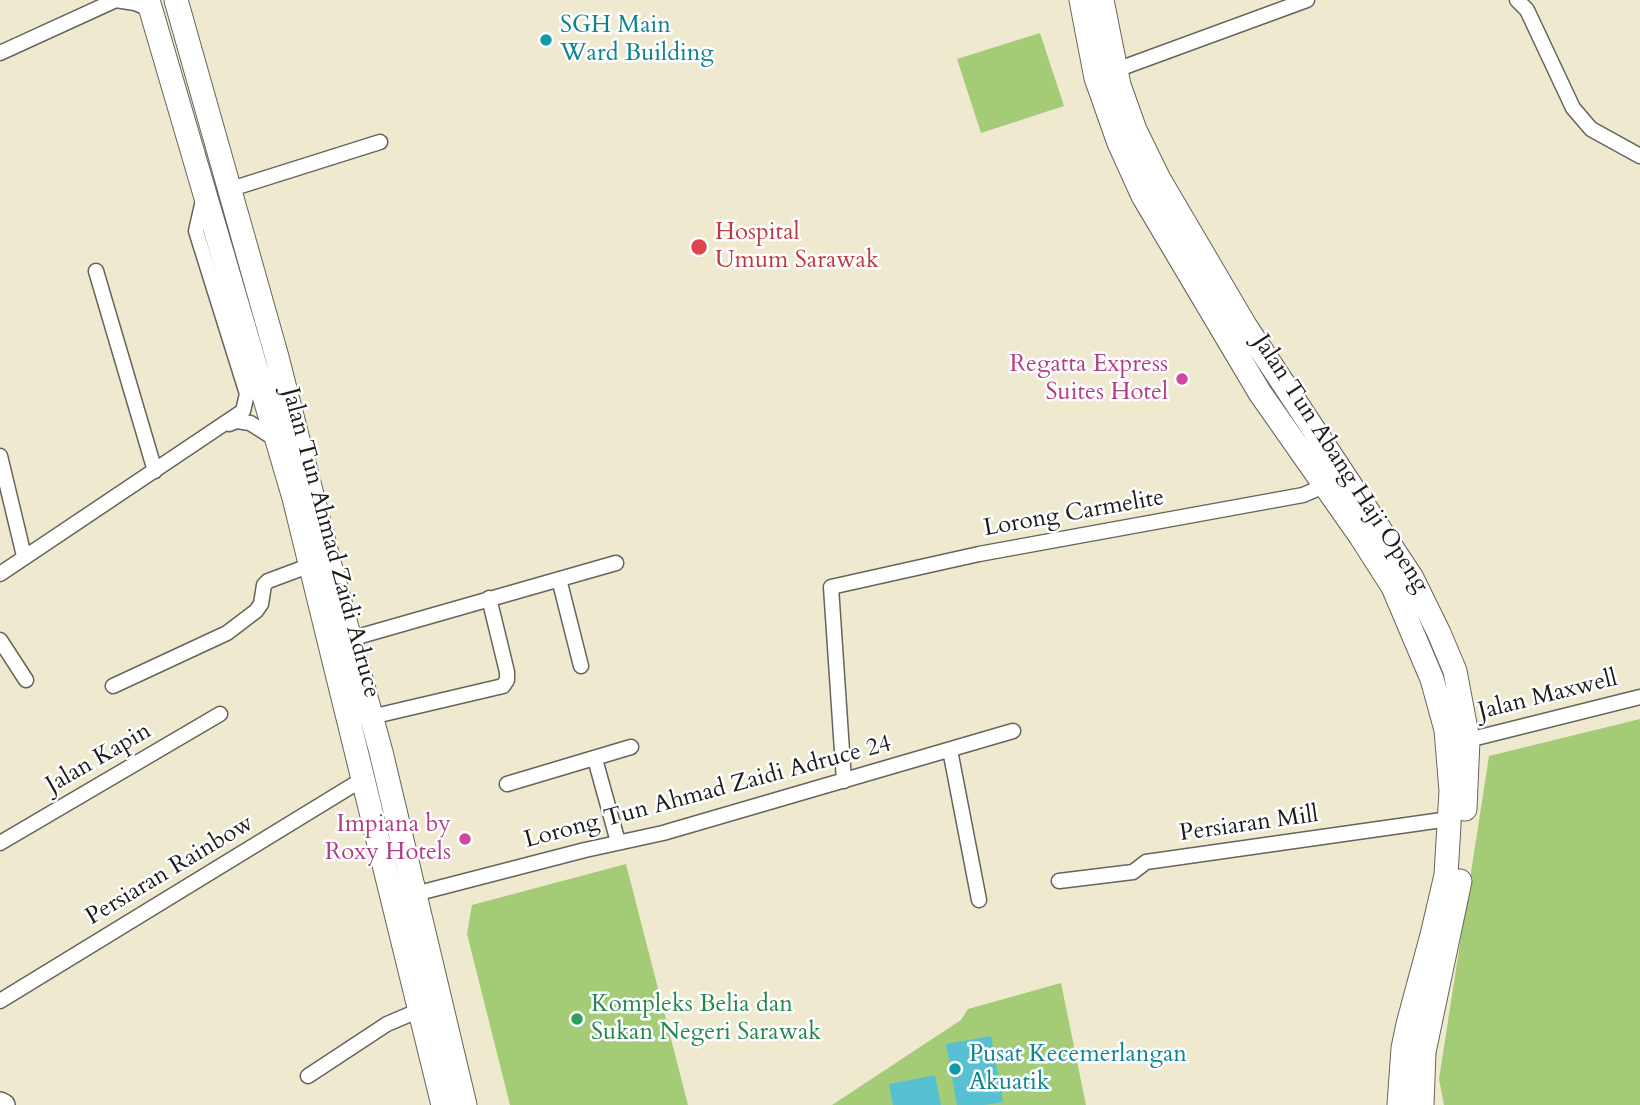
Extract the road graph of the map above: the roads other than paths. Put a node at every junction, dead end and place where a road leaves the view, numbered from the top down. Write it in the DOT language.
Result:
graph roads {
  1 [pos="116,0"];
  2 [pos="177,0"];
  3 [pos="192,0"];
  4 [pos="1081,0"];
  5 [pos="1102,0"];
  6 [pos="1307,0"];
  7 [pos="1517,0"];
  8 [pos="150,3"];
  9 [pos="188,40"];
  10 [pos="0,53"];
  11 [pos="1116,70"];
  12 [pos="380,142"];
  13 [pos="1640,156"];
  14 [pos="231,189"];
  15 [pos="204,194"];
  16 [pos="96,271"];
  17 [pos="247,394"];
  18 [pos="268,411"];
  19 [pos="222,427"];
  20 [pos="278,440"];
  21 [pos="0,456"];
  22 [pos="155,471"];
  23 [pos="1324,486"];
  24 [pos="24,556"];
  25 [pos="616,563"];
  26 [pos="311,565"];
  27 [pos="0,574"];
  28 [pos="559,579"];
  29 [pos="489,598"];
  30 [pos="350,639"];
  31 [pos="0,640"];
  32 [pos="581,666"];
  33 [pos="26,680"];
  34 [pos="113,686"];
  35 [pos="1640,697"];
  36 [pos="220,714"];
  37 [pos="371,717"];
  38 [pos="1013,731"];
  39 [pos="1468,740"];
  40 [pos="631,747"];
  41 [pos="950,750"];
  42 [pos="595,759"];
  43 [pos="363,779"];
  44 [pos="844,781"];
  45 [pos="507,785"];
  46 [pos="1449,819"];
  47 [pos="618,842"];
  48 [pos="0,843"];
  49 [pos="1059,881"];
  50 [pos="415,894"];
  51 [pos="979,901"];
  52 [pos="0,1001"];
  53 [pos="420,1010"];
  54 [pos="308,1076"];
  55 [pos="443,1105"];
  56 [pos="465,1105"];
  57 [pos="1399,1105"];
  58 [pos="1422,1105"];
  1 -- 8 [label="street"];
  1 -- 10 [label="street"];
  2 -- 9 [label="main road, Jalan Tun Ahmad Zaidi Adruce"];
  3 -- 9 [label="main road"];
  4 -- 23 [label="main road, Jalan Tun Abang Haji Openg"];
  5 -- 11 [label="main road, Jalan Tun Abang Haji Openg"];
  6 -- 11 [label="street"];
  7 -- 13 [label="street"];
  8 -- 15 [label="main road, Jalan Tun Ahmad Zaidi Adruce"];
  9 -- 14 [label="main road, Jalan Tun Ahmad Zaidi Adruce"];
  11 -- 39 [label="main road, Jalan Tun Abang Haji Openg"];
  12 -- 14 [label="street"];
  14 -- 30 [label="main road, Jalan Tun Ahmad Zaidi Adruce"];
  15 -- 17 [label="street"];
  15 -- 18 [label="main road, Jalan Tun Ahmad Zaidi Adruce"];
  16 -- 22 [label="street"];
  17 -- 18 [label="street"];
  17 -- 19 [label="street"];
  18 -- 20 [label="main road, Jalan Tun Ahmad Zaidi Adruce"];
  19 -- 20 [label="street"];
  19 -- 22 [label="street"];
  20 -- 26 [label="main road, Jalan Tun Ahmad Zaidi Adruce"];
  21 -- 24 [label="street"];
  22 -- 24 [label="street"];
  23 -- 44 [label="street, Lorong Carmelite"];
  23 -- 46 [label="main road, Jalan Tun Abang Haji Openg"];
  24 -- 27 [label="street"];
  25 -- 28 [label="street"];
  26 -- 34 [label="street"];
  26 -- 43 [label="main road, Jalan Tun Ahmad Zaidi Adruce"];
  28 -- 29 [label="street"];
  28 -- 32 [label="street"];
  29 -- 30 [label="street"];
  29 -- 37 [label="street"];
  30 -- 37 [label="main road, Jalan Tun Ahmad Zaidi Adruce"];
  31 -- 33 [label="street"];
  35 -- 39 [label="street, Jalan Maxwell"];
  36 -- 48 [label="street, Jalan Kapin"];
  37 -- 50 [label="main road, Jalan Tun Ahmad Zaidi Adruce"];
  38 -- 41 [label="street, Lorong Tun Ahmad Zaidi Adruce 24"];
  39 -- 58 [label="main road, Jalan Tun Abang Haji Openg"];
  40 -- 42 [label="street"];
  41 -- 44 [label="street, Lorong Tun Ahmad Zaidi Adruce 24"];
  41 -- 51 [label="street"];
  42 -- 45 [label="street"];
  42 -- 47 [label="street"];
  43 -- 52 [label="street, Persiaran Rainbow"];
  43 -- 53 [label="main road, Jalan Tun Ahmad Zaidi Adruce"];
  44 -- 47 [label="street, Lorong Tun Ahmad Zaidi Adruce 24"];
  46 -- 49 [label="street, Persiaran Mill"];
  46 -- 57 [label="main road, Jalan Tun Abang Haji Openg"];
  47 -- 50 [label="street, Lorong Tun Ahmad Zaidi Adruce 24"];
  50 -- 56 [label="main road, Jalan Tun Ahmad Zaidi Adruce"];
  53 -- 54 [label="street"];
  53 -- 55 [label="main road, Jalan Tun Ahmad Zaidi Adruce"];
}
